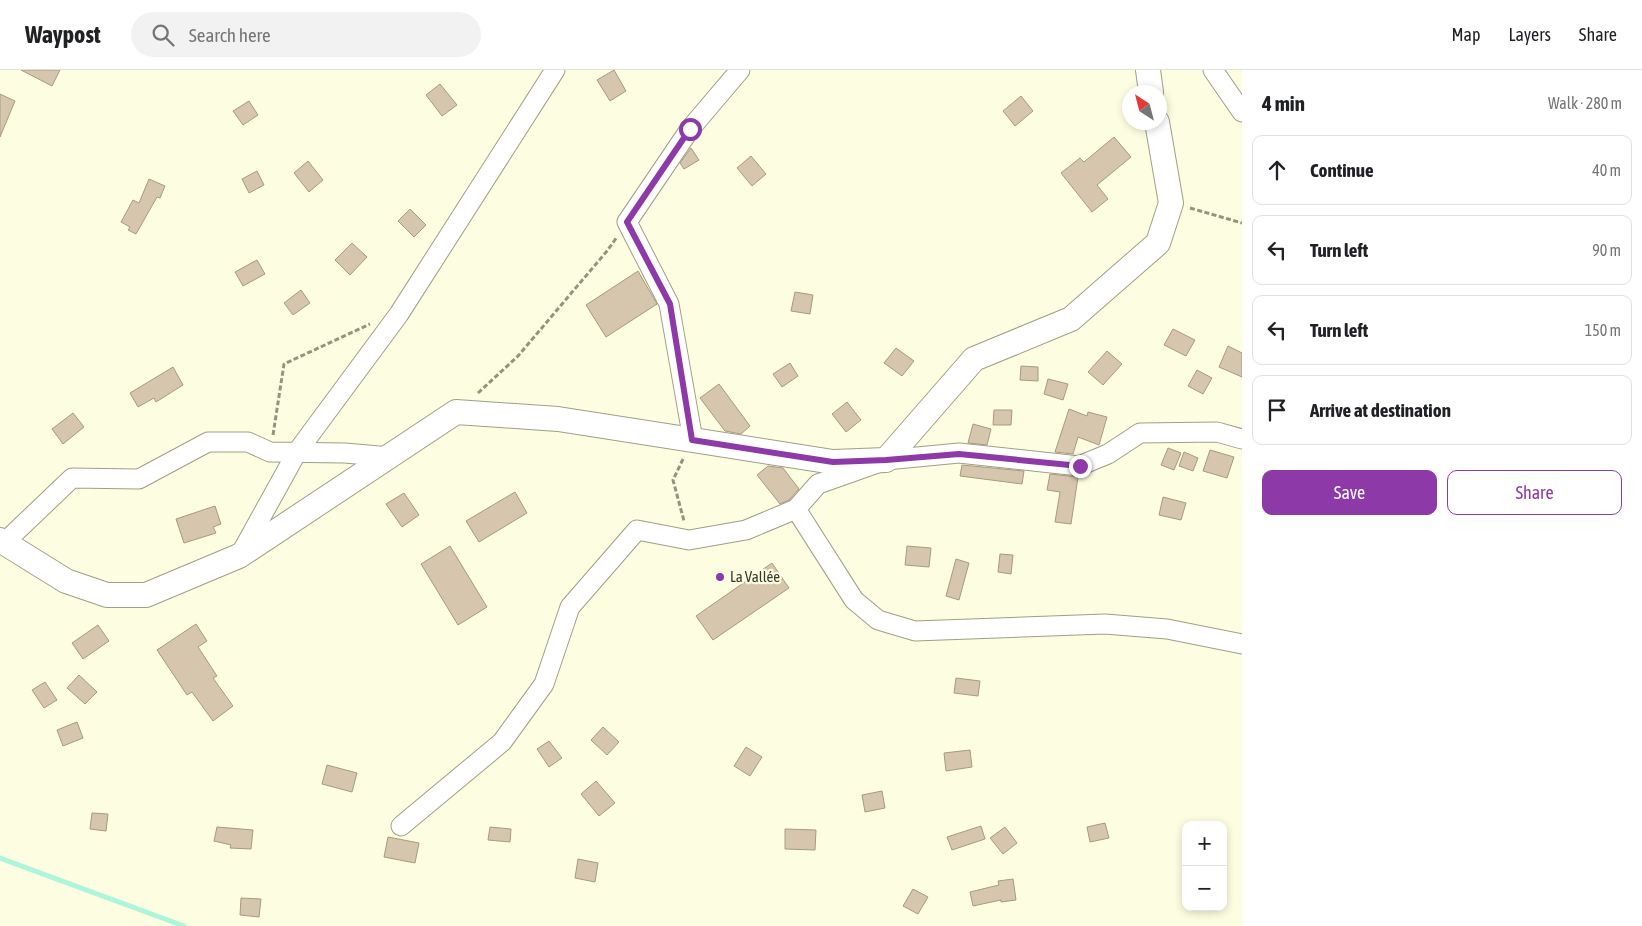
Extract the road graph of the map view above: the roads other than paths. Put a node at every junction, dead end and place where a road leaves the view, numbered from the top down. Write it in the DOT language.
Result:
graph roads {
  1 [pos="555,70"];
  2 [pos="740,70"];
  3 [pos="1148,70"];
  4 [pos="1213,70"];
  5 [pos="1150,85"];
  6 [pos="1242,112"];
  7 [pos="1158,130"];
  8 [pos="1242,439"];
  9 [pos="692,440"];
  10 [pos="297,452"];
  11 [pos="390,456"];
  12 [pos="886,460"];
  13 [pos="796,509"];
  14 [pos="2,541"];
  15 [pos="239,556"];
  16 [pos="1242,644"];
  17 [pos="401,826"];
  1 -- 10 [label="street"];
  2 -- 9 [label="street"];
  3 -- 5 [label="street"];
  4 -- 6 [label="street"];
  7 -- 12 [label="street"];
  8 -- 12 [label="street"];
  9 -- 11 [label="street"];
  9 -- 12 [label="street"];
  10 -- 11 [label="street"];
  10 -- 14 [label="street"];
  10 -- 15 [label="street"];
  11 -- 15 [label="street"];
  12 -- 13 [label="street"];
  13 -- 16 [label="street"];
  13 -- 17 [label="street"];
  14 -- 15 [label="street"];
}
